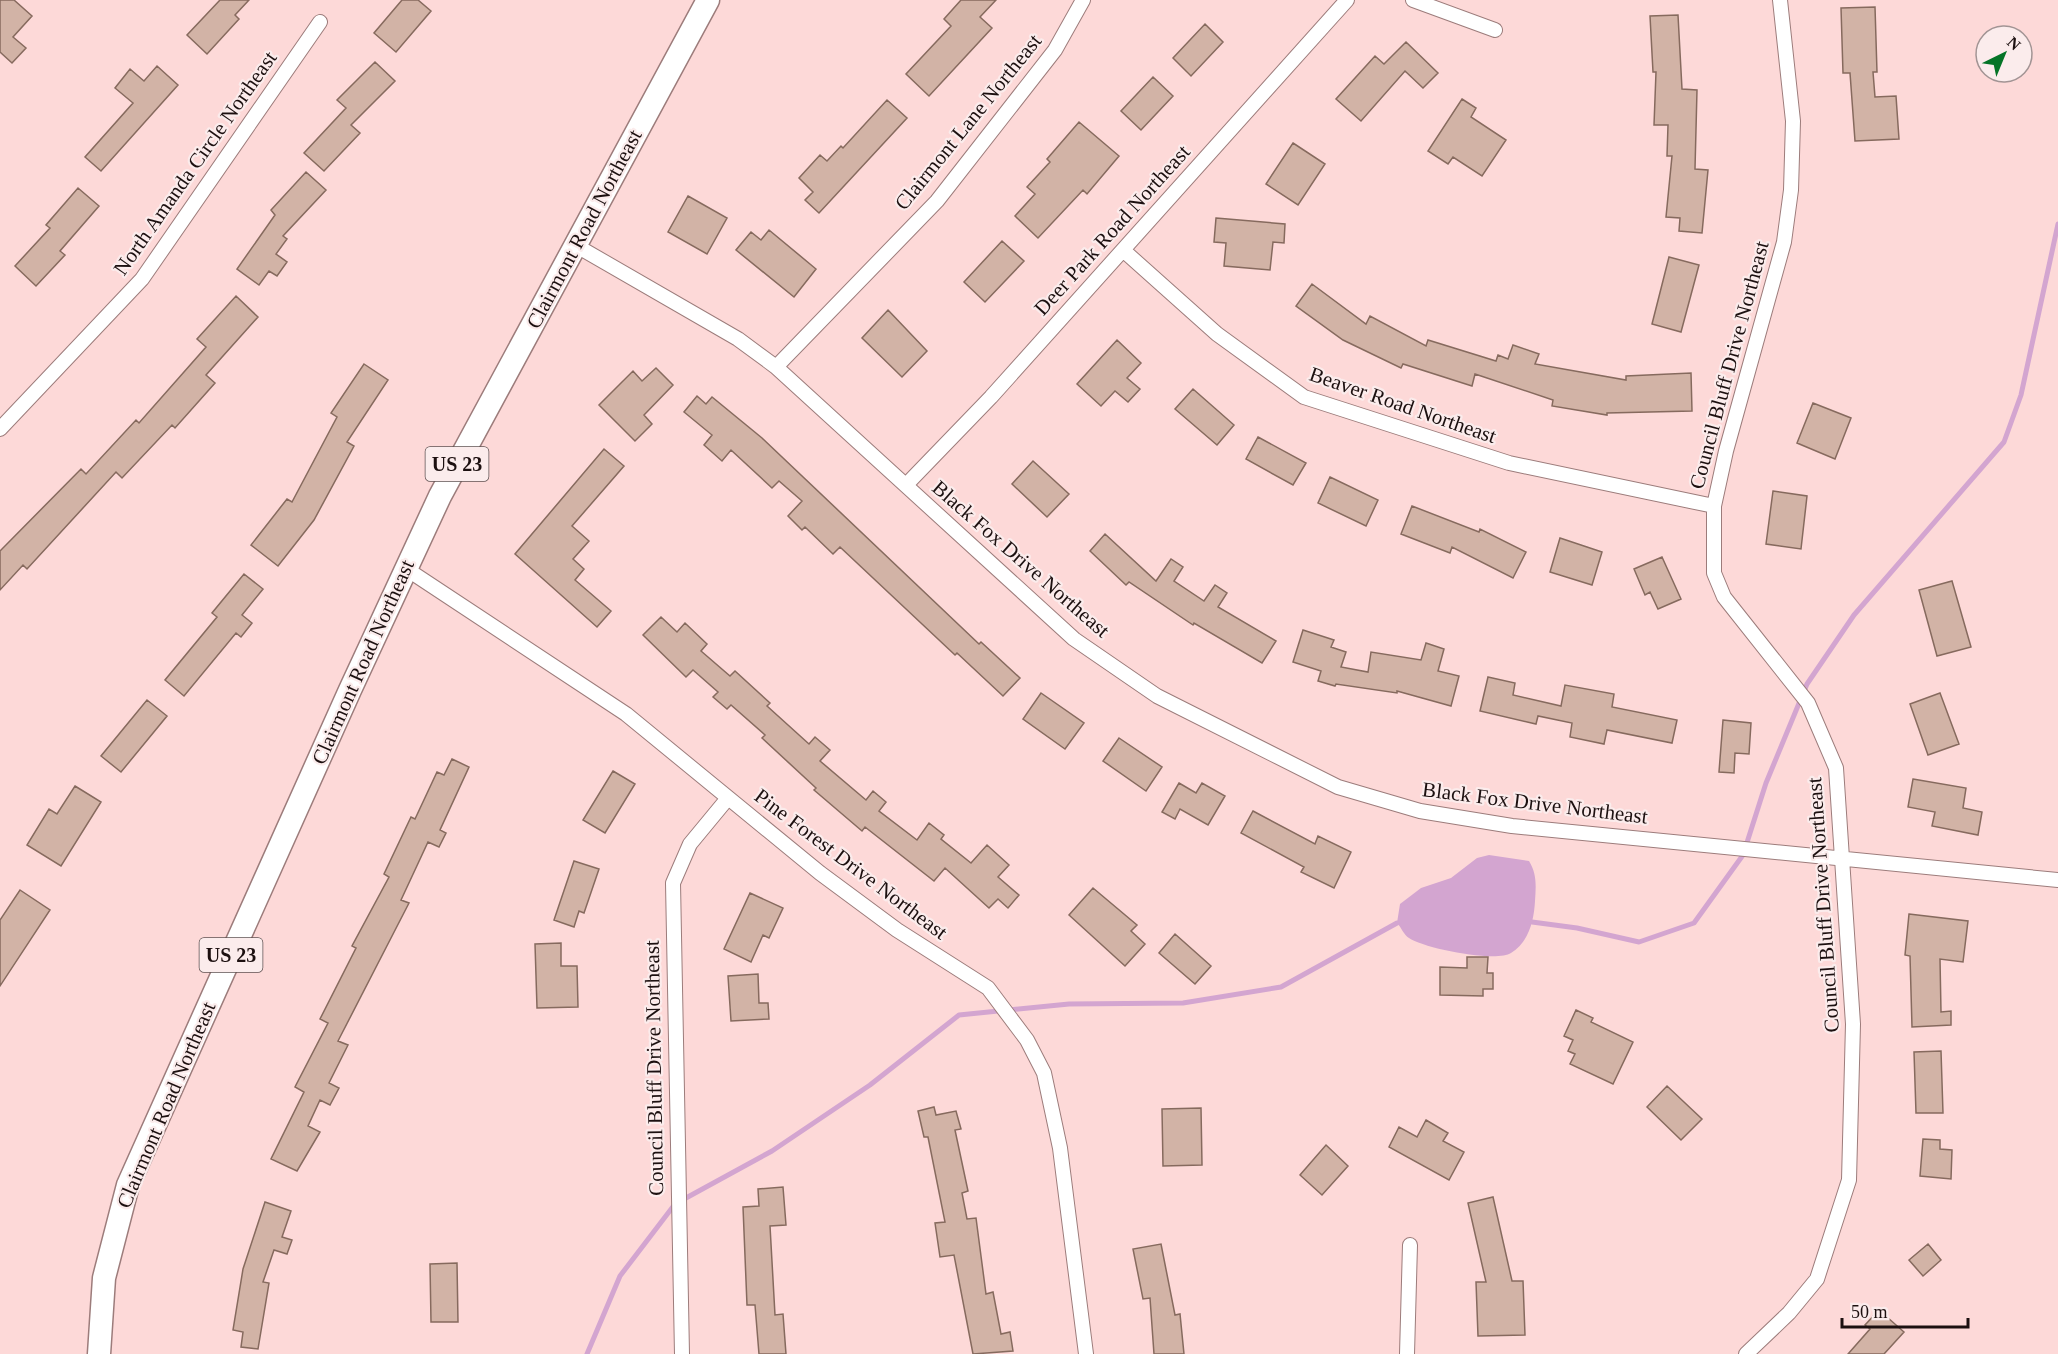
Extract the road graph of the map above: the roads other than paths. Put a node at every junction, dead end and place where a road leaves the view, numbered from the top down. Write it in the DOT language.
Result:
graph roads {
  1 [pos="708,0"];
  2 [pos="1083,0"];
  3 [pos="1347,0"];
  4 [pos="1413,0"];
  5 [pos="1780,0"];
  6 [pos="320,22"];
  7 [pos="1495,30"];
  8 [pos="575,245"];
  9 [pos="1124,250"];
  10 [pos="776,367"];
  11 [pos="0,429"];
  12 [pos="906,485"];
  13 [pos="1714,507"];
  14 [pos="405,568"];
  15 [pos="728,798"];
  16 [pos="1844,857"];
  17 [pos="2058,880"];
  18 [pos="1410,1245"];
  19 [pos="99,1354"];
  20 [pos="682,1354"];
  21 [pos="1086,1354"];
  22 [pos="1407,1354"];
  23 [pos="1746,1354"];
  1 -- 8 [label="main road, Clairmont Road Northeast / US 23"];
  2 -- 10 [label="street, Clairmont Lane Northeast"];
  3 -- 9 [label="street, Deer Park Road Northeast"];
  4 -- 7 [label="street"];
  5 -- 13 [label="street, Council Bluff Drive Northeast"];
  6 -- 11 [label="street, North Amanda Circle Northeast"];
  8 -- 10 [label="street, Black Fox Drive Northeast"];
  8 -- 14 [label="main road, Clairmont Road Northeast / US 23"];
  9 -- 12 [label="street, Deer Park Road Northeast"];
  9 -- 13 [label="street, Beaver Road Northeast"];
  10 -- 12 [label="street, Black Fox Drive Northeast"];
  12 -- 16 [label="street, Black Fox Drive Northeast"];
  13 -- 16 [label="street, Council Bluff Drive Northeast"];
  14 -- 15 [label="street, Pine Forest Drive Northeast"];
  14 -- 19 [label="main road, Clairmont Road Northeast / US 23"];
  15 -- 20 [label="street, Council Bluff Drive Northeast"];
  15 -- 21 [label="street, Pine Forest Drive Northeast"];
  16 -- 17 [label="street, Black Fox Drive Northeast"];
  16 -- 23 [label="street, Council Bluff Drive Northeast"];
  18 -- 22 [label="street"];
}
